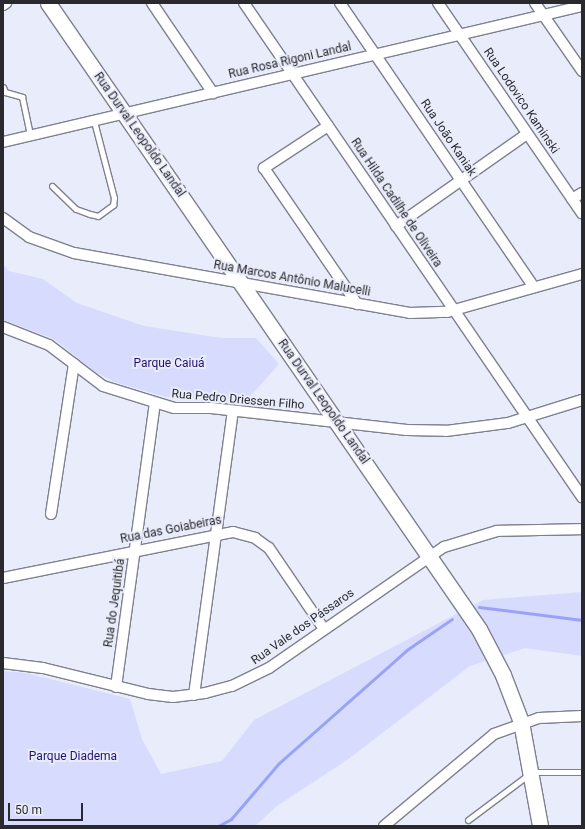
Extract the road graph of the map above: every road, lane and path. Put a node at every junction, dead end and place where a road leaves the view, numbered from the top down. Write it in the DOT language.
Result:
graph roads {
  1 [pos="6,3"];
  2 [pos="48,3"];
  3 [pos="152,3"];
  4 [pos="244,3"];
  5 [pos="340,3"];
  6 [pos="438,3"];
  7 [pos="535,3"];
  8 [pos="3,5"];
  9 [pos="582,6"];
  10 [pos="543,15"];
  11 [pos="459,34"];
  12 [pos="376,54"];
  13 [pos="582,71"];
  14 [pos="292,74"];
  15 [pos="3,87"];
  16 [pos="213,93"];
  17 [pos="125,113"];
  18 [pos="94,121"];
  19 [pos="328,126"];
  20 [pos="528,134"];
  21 [pos="30,136"];
  22 [pos="3,142"];
  23 [pos="462,180"];
  24 [pos="52,186"];
  25 [pos="582,193"];
  26 [pos="572,200"];
  27 [pos="582,214"];
  28 [pos="3,218"];
  29 [pos="396,226"];
  30 [pos="582,274"];
  31 [pos="242,283"];
  32 [pos="534,287"];
  33 [pos="357,304"];
  34 [pos="454,310"];
  35 [pos="3,327"];
  36 [pos="74,364"];
  37 [pos="582,400"];
  38 [pos="155,404"];
  39 [pos="234,411"];
  40 [pos="527,418"];
  41 [pos="337,422"];
  42 [pos="582,497"];
  43 [pos="52,514"];
  44 [pos="582,529"];
  45 [pos="216,533"];
  46 [pos="135,550"];
  47 [pos="429,555"];
  48 [pos="3,578"];
  49 [pos="324,629"];
  50 [pos="3,663"];
  51 [pos="116,687"];
  52 [pos="194,695"];
  53 [pos="582,716"];
  54 [pos="521,722"];
  55 [pos="532,772"];
  56 [pos="582,772"];
  57 [pos="468,820"];
  58 [pos="384,826"];
  59 [pos="540,826"];
  1 -- 8 [label="street"];
  2 -- 17 [label="street, Rua Durval Leopoldo Landal"];
  3 -- 16 [label="street"];
  4 -- 14 [label="street, Rua Hilda Cadilhe de Oliveira"];
  5 -- 12 [label="street, Rua João Kaniak"];
  6 -- 11 [label="street, Rua Lodovico Kaminski"];
  7 -- 10 [label="street"];
  9 -- 10 [label="street, Rua Rosa Rigoni Landal"];
  10 -- 11 [label="street, Rua Rosa Rigoni Landal"];
  10 -- 13 [label="street"];
  11 -- 12 [label="street, Rua Rosa Rigoni Landal"];
  11 -- 20 [label="street, Rua Lodovico Kaminski"];
  12 -- 14 [label="street, Rua Rosa Rigoni Landal"];
  12 -- 23 [label="street, Rua João Kaniak"];
  14 -- 16 [label="street, Rua Rosa Rigoni Landal"];
  14 -- 19 [label="street, Rua Hilda Cadilhe de Oliveira"];
  15 -- 21 [label="lane"];
  16 -- 17 [label="street, Rua Rosa Rigoni Landal"];
  17 -- 18 [label="street, Rua Rosa Rigoni Landal"];
  17 -- 31 [label="street, Rua Durval Leopoldo Landal"];
  18 -- 21 [label="street, Rua Rosa Rigoni Landal"];
  18 -- 24 [label="lane"];
  19 -- 29 [label="street, Rua Hilda Cadilhe de Oliveira"];
  19 -- 33 [label="street"];
  20 -- 23 [label="street"];
  20 -- 26 [label="street, Rua Lodovico Kaminski"];
  21 -- 22 [label="street, Rua Rosa Rigoni Landal"];
  23 -- 29 [label="street"];
  23 -- 32 [label="street, Rua João Kaniak"];
  25 -- 26 [label="street"];
  26 -- 27 [label="street, Rua Lodovico Kaminski"];
  28 -- 31 [label="street, Rua Marcos Antônio Malucelli"];
  29 -- 34 [label="street, Rua Hilda Cadilhe de Oliveira"];
  30 -- 32 [label="street, Rua Marcos Antônio Malucelli"];
  31 -- 33 [label="street, Rua Marcos Antônio Malucelli"];
  31 -- 41 [label="street, Rua Durval Leopoldo Landal"];
  32 -- 34 [label="street, Rua Marcos Antônio Malucelli"];
  33 -- 34 [label="street, Rua Marcos Antônio Malucelli"];
  34 -- 40 [label="street, Rua Hilda Cadilhe de Oliveira"];
  35 -- 36 [label="street, Rua Pedro Driessen Filho"];
  36 -- 38 [label="street, Rua Pedro Driessen Filho"];
  36 -- 43 [label="street"];
  37 -- 40 [label="street, Rua Pedro Driessen Filho"];
  38 -- 39 [label="street, Rua Pedro Driessen Filho"];
  38 -- 46 [label="street, Rua do Jequitibá"];
  39 -- 41 [label="street, Rua Pedro Driessen Filho"];
  39 -- 45 [label="street"];
  40 -- 41 [label="street, Rua Pedro Driessen Filho"];
  40 -- 42 [label="street, Rua Hilda Cadilhe de Oliveira"];
  41 -- 47 [label="street, Rua Durval Leopoldo Landal"];
  44 -- 47 [label="street, Rua Vale dos Pássaros"];
  45 -- 46 [label="street, Rua das Goiabeiras"];
  45 -- 49 [label="street, Rua das Goiabeiras"];
  45 -- 52 [label="street"];
  46 -- 48 [label="street, Rua das Goiabeiras"];
  46 -- 51 [label="street, Rua do Jequitibá"];
  47 -- 49 [label="street, Rua Vale dos Pássaros"];
  47 -- 54 [label="street, Rua Durval Leopoldo Landal"];
  49 -- 52 [label="street, Rua Vale dos Pássaros"];
  50 -- 51 [label="street, Rua Vale dos Pássaros"];
  51 -- 52 [label="street, Rua Vale dos Pássaros"];
  53 -- 54 [label="street"];
  54 -- 55 [label="street, Rua Durval Leopoldo Landal"];
  54 -- 58 [label="street"];
  55 -- 56 [label="lane"];
  55 -- 57 [label="lane"];
  55 -- 59 [label="street, Rua Durval Leopoldo Landal"];
}
